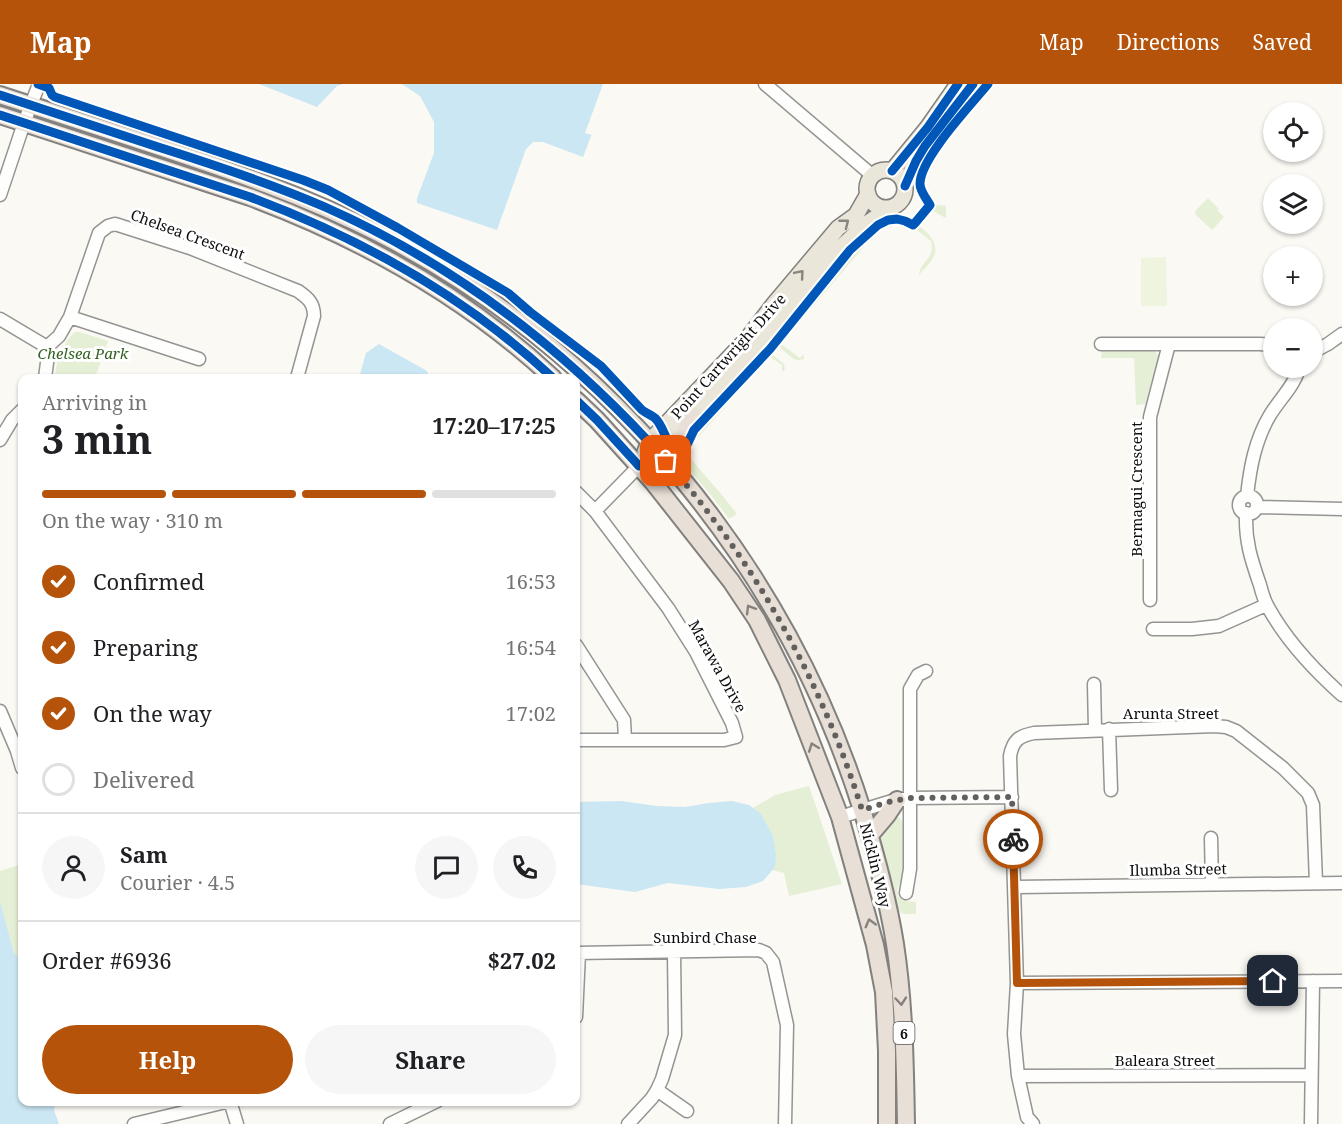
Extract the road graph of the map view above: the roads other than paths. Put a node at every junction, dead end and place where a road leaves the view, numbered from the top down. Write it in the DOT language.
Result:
graph roads {
  1 [pos="39,84"];
  2 [pos="765,84"];
  3 [pos="958,84"];
  4 [pos="974,84"];
  5 [pos="0,95"];
  6 [pos="31,105"];
  7 [pos="0,115"];
  8 [pos="24,123"];
  9 [pos="891,171"];
  10 [pos="873,176"];
  11 [pos="905,186"];
  12 [pos="868,194"];
  13 [pos="0,195"];
  14 [pos="890,208"];
  15 [pos="70,317"];
  16 [pos="0,319"];
  17 [pos="1342,334"];
  18 [pos="1101,344"];
  19 [pos="1169,344"];
  20 [pos="1263,345"];
  21 [pos="47,347"];
  22 [pos="1323,347"];
  23 [pos="199,359"];
  24 [pos="46,374"];
  25 [pos="298,374"];
  26 [pos="548,374"];
  27 [pos="1294,378"];
  28 [pos="580,404"];
  29 [pos="18,414"];
  30 [pos="693,415"];
  31 [pos="0,440"];
  32 [pos="653,447"];
  33 [pos="639,466"];
  34 [pos="678,474"];
  35 [pos="580,496"];
  36 [pos="1247,496"];
  37 [pos="1257,507"];
  38 [pos="1342,509"];
  39 [pos="595,512"];
  40 [pos="1245,513"];
  41 [pos="1150,600"];
  42 [pos="1266,605"];
  43 [pos="1153,629"];
  44 [pos="580,651"];
  45 [pos="926,671"];
  46 [pos="1094,684"];
  47 [pos="1342,695"];
  48 [pos="0,711"];
  49 [pos="1095,729"];
  50 [pos="1110,729"];
  51 [pos="580,740"];
  52 [pos="625,740"];
  53 [pos="18,754"];
  54 [pos="1111,790"];
  55 [pos="1012,797"];
  56 [pos="903,799"];
  57 [pos="862,810"];
  58 [pos="840,816"];
  59 [pos="870,835"];
  60 [pos="1211,838"];
  61 [pos="1316,883"];
  62 [pos="1342,883"];
  63 [pos="1212,884"];
  64 [pos="1015,886"];
  65 [pos="906,893"];
  66 [pos="674,952"];
  67 [pos="580,953"];
  68 [pos="1314,981"];
  69 [pos="1342,981"];
  70 [pos="1017,983"];
  71 [pos="1311,1075"];
  72 [pos="1018,1076"];
  73 [pos="657,1090"];
  74 [pos="209,1106"];
  75 [pos="232,1106"];
  76 [pos="427,1106"];
  77 [pos="687,1111"];
  78 [pos="134,1124"];
  79 [pos="237,1124"];
  80 [pos="390,1124"];
  81 [pos="628,1124"];
  82 [pos="785,1124"];
  83 [pos="887,1124"];
  84 [pos="906,1124"];
  85 [pos="1033,1124"];
  86 [pos="1311,1124"];
  1 -- 6 [label="street"];
  2 -- 10 [label="street"];
  3 -- 9 [label="main road"];
  4 -- 11 [label="main road"];
  5 -- 6 [label="highway, Nicklin Way / 6"];
  6 -- 8 [label="street"];
  6 -- 32 [label="highway, Nicklin Way / 6"];
  7 -- 8 [label="highway"];
  8 -- 13 [label="street"];
  8 -- 26 [label="highway"];
  9 -- 10 [label="main road"];
  9 -- 11 [label="main road"];
  10 -- 12 [label="main road"];
  11 -- 14 [label="main road"];
  12 -- 14 [label="main road"];
  32 -- 12 [label="main road, Point Cartwright Drive, one-way"];
  14 -- 30 [label="main road, Point Cartwright Drive"];
  15 -- 21 [label="street, Chelsea Crescent"];
  15 -- 23 [label="street"];
  15 -- 25 [label="street, Chelsea Crescent"];
  16 -- 21 [label="street"];
  17 -- 22 [label="street"];
  18 -- 19 [label="street"];
  19 -- 20 [label="street"];
  19 -- 41 [label="street, Bermagui Crescent"];
  21 -- 24 [label="street"];
  27 -- 36 [label="street"];
  28 -- 33 [label="highway, Nicklin Way / 6"];
  29 -- 31 [label="street"];
  30 -- 32 [label="main road, Point Cartwright Drive"];
  30 -- 34 [label="highway"];
  32 -- 33 [label="main road, Point Cartwright Drive"];
  32 -- 34 [label="highway, Nicklin Way / 6"];
  33 -- 39 [label="street"];
  58 -- 33 [label="highway, Nicklin Way / 6, one-way"];
  34 -- 57 [label="highway, Nicklin Way / 6"];
  35 -- 39 [label="street, Marawa Drive"];
  36 -- 37 [label="street"];
  36 -- 40 [label="street"];
  37 -- 38 [label="street"];
  37 -- 40 [label="street"];
  39 -- 52 [label="street, Marawa Drive"];
  40 -- 42 [label="street"];
  42 -- 43 [label="street"];
  42 -- 47 [label="street"];
  44 -- 52 [label="street"];
  45 -- 56 [label="street"];
  46 -- 49 [label="street"];
  48 -- 53 [label="street"];
  49 -- 50 [label="street, Arunta Street"];
  49 -- 55 [label="street, Arunta Street"];
  50 -- 54 [label="street"];
  50 -- 61 [label="street, Arunta Street"];
  51 -- 52 [label="street, Marawa Drive"];
  55 -- 56 [label="street"];
  55 -- 64 [label="street"];
  56 -- 57 [label="street"];
  56 -- 59 [label="highway"];
  56 -- 65 [label="street"];
  57 -- 58 [label="street"];
  57 -- 59 [label="highway, Nicklin Way / 6"];
  83 -- 58 [label="highway, Nicklin Way / 6, one-way"];
  59 -- 84 [label="highway, Nicklin Way / 6, one-way"];
  60 -- 63 [label="street"];
  61 -- 62 [label="street, Ilumba Street"];
  61 -- 63 [label="street, Ilumba Street"];
  63 -- 64 [label="street, Ilumba Street"];
  64 -- 70 [label="street"];
  66 -- 67 [label="street, Sunbird Chase"];
  66 -- 73 [label="street"];
  66 -- 82 [label="street, Sunbird Chase"];
  68 -- 69 [label="street"];
  68 -- 70 [label="street"];
  68 -- 71 [label="street"];
  70 -- 72 [label="street"];
  71 -- 72 [label="street, Baleara Street"];
  71 -- 86 [label="street"];
  72 -- 85 [label="street"];
  73 -- 77 [label="street"];
  73 -- 81 [label="street"];
  74 -- 78 [label="street"];
  75 -- 79 [label="street"];
  76 -- 80 [label="street"];
}
